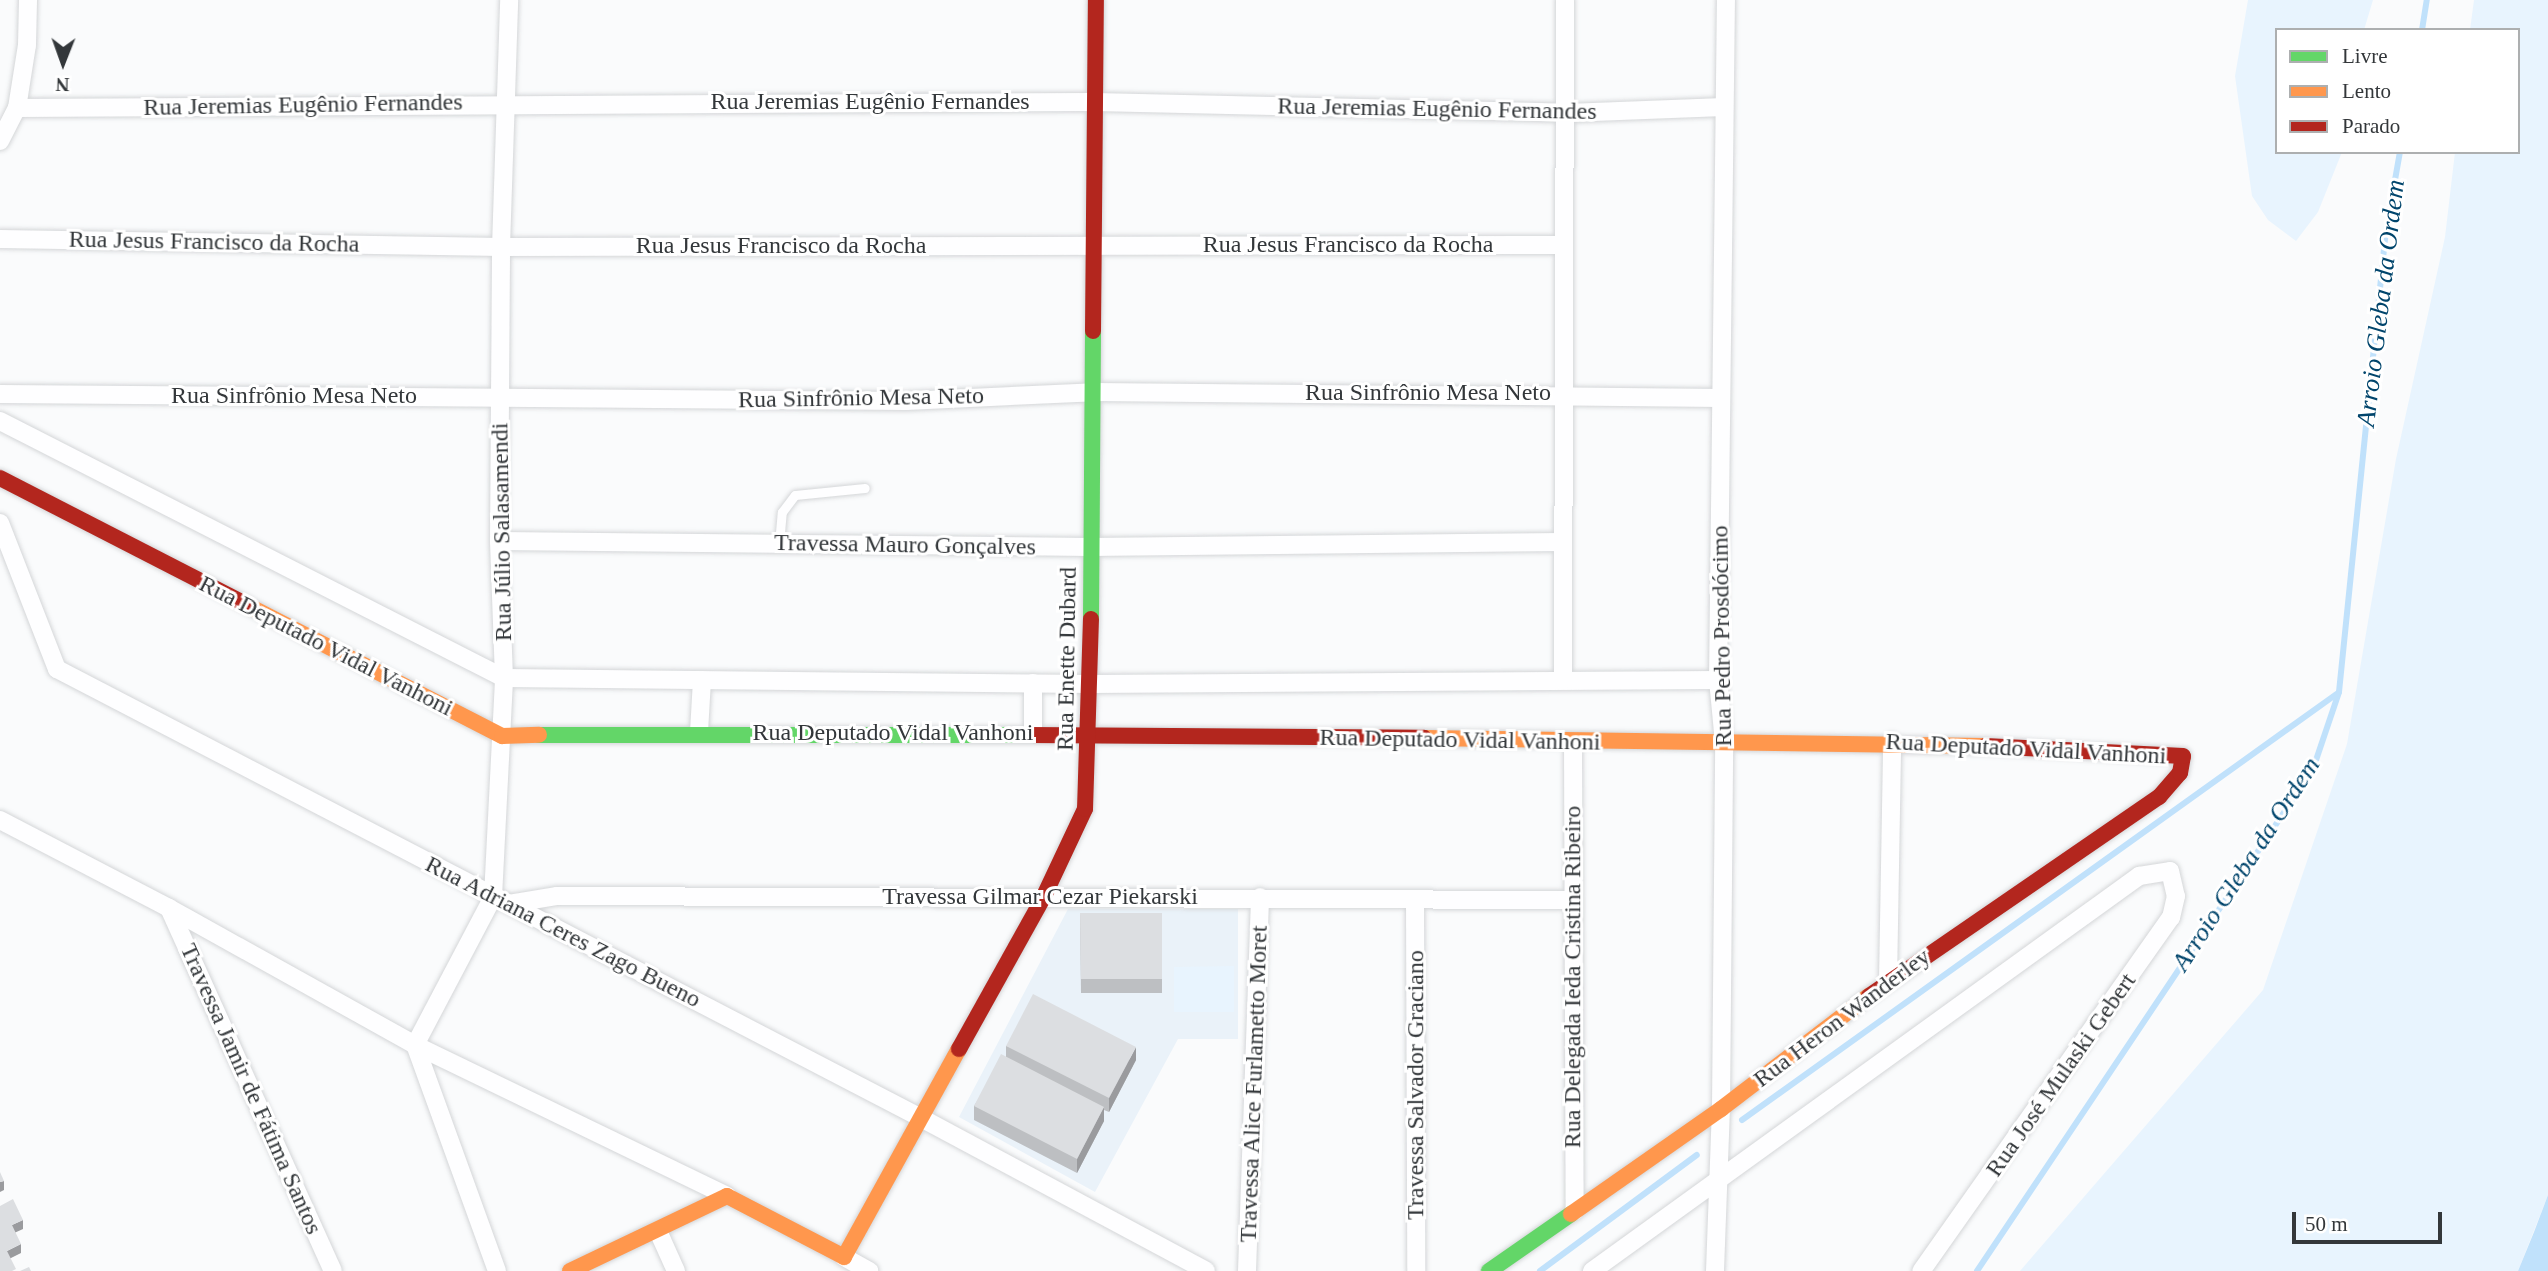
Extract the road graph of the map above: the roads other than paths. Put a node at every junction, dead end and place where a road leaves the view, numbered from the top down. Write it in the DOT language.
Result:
graph roads {
  1 [pos="28,0"];
  2 [pos="509,0"];
  3 [pos="1096,0"];
  4 [pos="1565,0"];
  5 [pos="1726,0"];
  6 [pos="1096,102"];
  7 [pos="507,103"];
  8 [pos="1724,107"];
  9 [pos="17,108"];
  10 [pos="1567,113"];
  11 [pos="0,141"];
  12 [pos="0,239"];
  13 [pos="1096,244"];
  14 [pos="1563,246"];
  15 [pos="501,247"];
  16 [pos="1094,392"];
  17 [pos="0,394"];
  18 [pos="1563,394"];
  19 [pos="501,396"];
  20 [pos="1721,398"];
  21 [pos="0,421"];
  22 [pos="0,478"];
  23 [pos="865,488"];
  24 [pos="0,523"];
  25 [pos="499,541"];
  26 [pos="1563,542"];
  27 [pos="779,544"];
  28 [pos="1090,547"];
  29 [pos="504,678"];
  30 [pos="702,680"];
  31 [pos="1563,680"];
  32 [pos="1718,680"];
  33 [pos="1033,683"];
  34 [pos="1090,684"];
  35 [pos="699,732"];
  36 [pos="1032,734"];
  37 [pos="1090,735"];
  38 [pos="502,736"];
  39 [pos="1573,742"];
  40 [pos="1892,742"];
  41 [pos="1724,743"];
  42 [pos="2183,756"];
  43 [pos="0,820"];
  44 [pos="1044,896"];
  45 [pos="1260,897"];
  46 [pos="1415,900"];
  47 [pos="1571,900"];
  48 [pos="501,901"];
  49 [pos="169,908"];
  50 [pos="1888,981"];
  51 [pos="415,1045"];
  52 [pos="1721,1109"];
  53 [pos="923,1119"];
  54 [pos="1718,1179"];
  55 [pos="727,1196"];
  56 [pos="1575,1211"];
  57 [pos="658,1231"];
  58 [pos="847,1264"];
  59 [pos="333,1271"];
  60 [pos="497,1271"];
  61 [pos="570,1271"];
  62 [pos="677,1271"];
  63 [pos="869,1271"];
  64 [pos="1206,1271"];
  65 [pos="1247,1271"];
  66 [pos="1416,1271"];
  67 [pos="1489,1271"];
  68 [pos="1592,1271"];
  69 [pos="1715,1271"];
  70 [pos="1921,1271"];
  1 -- 9 [label="street"];
  2 -- 7 [label="street, Rua Júlio Salasamendi"];
  3 -- 6 [label="street, Rua Enette Dubard"];
  4 -- 10 [label="street"];
  5 -- 8 [label="street, Rua Pedro Prosdócimo"];
  6 -- 7 [label="street, Rua Jeremias Eugênio Fernandes"];
  6 -- 10 [label="street, Rua Jeremias Eugênio Fernandes"];
  6 -- 13 [label="street, Rua Enette Dubard"];
  7 -- 9 [label="street, Rua Jeremias Eugênio Fernandes"];
  7 -- 15 [label="street, Rua Júlio Salasamendi"];
  8 -- 10 [label="street, Rua Jeremias Eugênio Fernandes"];
  8 -- 20 [label="street, Rua Pedro Prosdócimo"];
  9 -- 11 [label="street"];
  10 -- 14 [label="street"];
  12 -- 15 [label="street, Rua Jesus Francisco da Rocha"];
  13 -- 14 [label="street, Rua Jesus Francisco da Rocha"];
  13 -- 15 [label="street, Rua Jesus Francisco da Rocha"];
  13 -- 16 [label="street, Rua Enette Dubard"];
  14 -- 18 [label="street"];
  15 -- 19 [label="street, Rua Júlio Salasamendi"];
  16 -- 18 [label="street, Rua Sinfrônio Mesa Neto"];
  16 -- 19 [label="street, Rua Sinfrônio Mesa Neto"];
  16 -- 28 [label="street, Rua Enette Dubard"];
  17 -- 19 [label="street, Rua Sinfrônio Mesa Neto"];
  18 -- 20 [label="street, Rua Sinfrônio Mesa Neto"];
  18 -- 26 [label="street"];
  19 -- 25 [label="street, Rua Júlio Salasamendi"];
  20 -- 32 [label="street, Rua Pedro Prosdócimo"];
  21 -- 29 [label="street, Rua Deputado Vidal Vanhoni"];
  22 -- 38 [label="street, Rua Deputado Vidal Vanhoni"];
  23 -- 27 [label="lane"];
  24 -- 48 [label="street, Rua Adriana Ceres Zago Bueno"];
  25 -- 27 [label="street, Travessa Mauro Gonçalves"];
  25 -- 29 [label="street, Rua Júlio Salasamendi"];
  26 -- 28 [label="street, Travessa Mauro Gonçalves"];
  26 -- 31 [label="street"];
  27 -- 28 [label="street, Travessa Mauro Gonçalves"];
  28 -- 34 [label="street, Rua Enette Dubard"];
  29 -- 30 [label="street, Rua Deputado Vidal Vanhoni"];
  29 -- 38 [label="street, Rua Júlio Salasamendi"];
  30 -- 33 [label="street, Rua Deputado Vidal Vanhoni"];
  30 -- 35 [label="street"];
  31 -- 32 [label="street, Rua Deputado Vidal Vanhoni"];
  31 -- 34 [label="street, Rua Deputado Vidal Vanhoni"];
  32 -- 41 [label="street, Rua Pedro Prosdócimo"];
  33 -- 34 [label="street, Rua Deputado Vidal Vanhoni"];
  33 -- 36 [label="street"];
  34 -- 37 [label="street, Rua Enette Dubard"];
  35 -- 36 [label="street, Rua Deputado Vidal Vanhoni"];
  35 -- 38 [label="street, Rua Deputado Vidal Vanhoni"];
  36 -- 37 [label="street, Rua Deputado Vidal Vanhoni"];
  37 -- 39 [label="street, Rua Deputado Vidal Vanhoni"];
  37 -- 44 [label="street, Rua Enette Dubard"];
  38 -- 48 [label="street, Rua Júlio Salasamendi"];
  39 -- 41 [label="street, Rua Deputado Vidal Vanhoni"];
  39 -- 47 [label="street, Rua Delegada Ieda Cristina Ribeiro"];
  40 -- 41 [label="street, Rua Deputado Vidal Vanhoni"];
  40 -- 42 [label="street, Rua Deputado Vidal Vanhoni"];
  40 -- 50 [label="street"];
  41 -- 52 [label="street, Rua Pedro Prosdócimo"];
  42 -- 50 [label="street, Rua Heron Wanderley"];
  43 -- 49 [label="street"];
  44 -- 45 [label="street, Travessa Gilmar Cezar Piekarski"];
  44 -- 48 [label="street, Travessa Gilmar Cezar Piekarski"];
  44 -- 53 [label="street, Rua Enette Dubard"];
  45 -- 46 [label="street, Travessa Gilmar Cezar Piekarski"];
  45 -- 65 [label="street, Travessa Alice Furlametto Moret"];
  46 -- 47 [label="street, Travessa Gilmar Cezar Piekarski"];
  46 -- 66 [label="street, Travessa Salvador Graciano"];
  47 -- 56 [label="street, Rua Delegada Ieda Cristina Ribeiro"];
  48 -- 51 [label="street, Rua Júlio Salasamendi"];
  48 -- 53 [label="street, Rua Adriana Ceres Zago Bueno"];
  49 -- 51 [label="street"];
  49 -- 59 [label="street, Travessa Jamir de Fátima Santos"];
  50 -- 52 [label="street, Rua Heron Wanderley"];
  51 -- 55 [label="street"];
  51 -- 60 [label="street"];
  52 -- 54 [label="street, Rua Pedro Prosdócimo"];
  52 -- 56 [label="street, Rua Heron Wanderley"];
  53 -- 58 [label="street, Rua Enette Dubard"];
  53 -- 64 [label="street, Rua Adriana Ceres Zago Bueno"];
  54 -- 68 [label="street"];
  54 -- 69 [label="street, Rua Pedro Prosdócimo"];
  54 -- 70 [label="street, Rua José Mulaski Gebert"];
  55 -- 57 [label="street"];
  55 -- 58 [label="street"];
  56 -- 67 [label="street, Rua Heron Wanderley"];
  57 -- 61 [label="street"];
  57 -- 62 [label="street"];
  58 -- 63 [label="street"];
}
